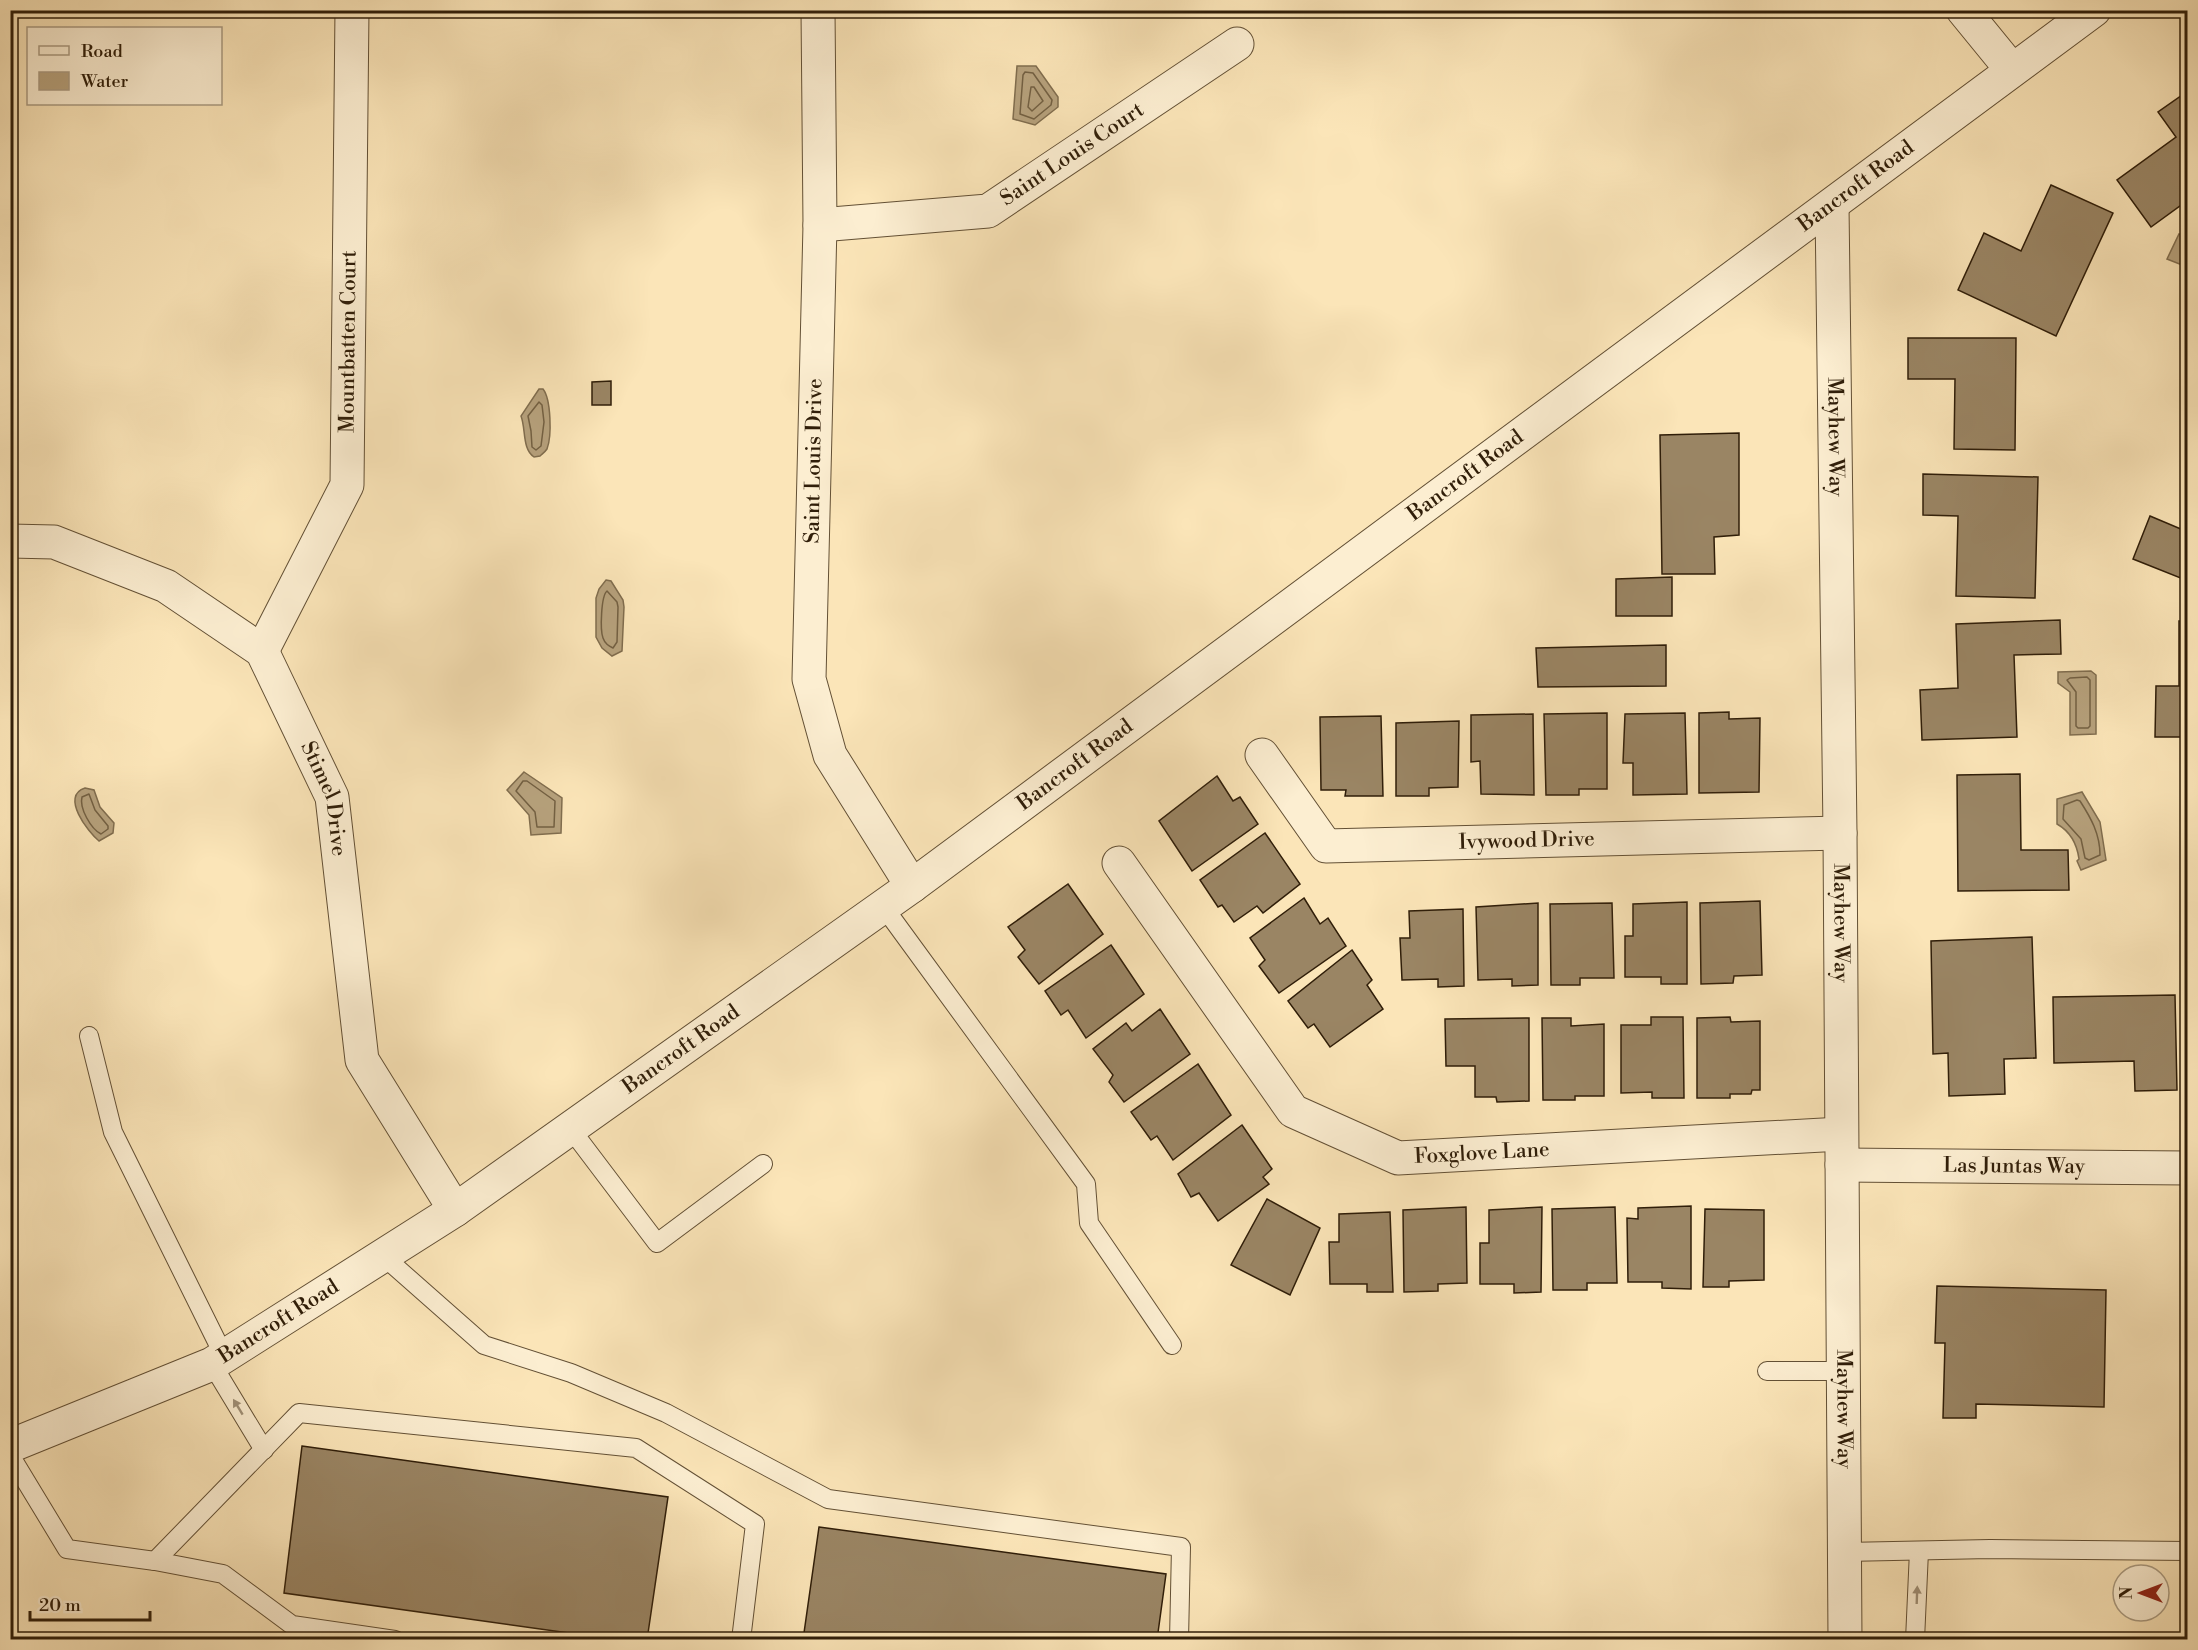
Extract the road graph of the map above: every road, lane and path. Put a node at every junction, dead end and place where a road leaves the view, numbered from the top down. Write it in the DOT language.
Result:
graph roads {
  1 [pos="352,10"];
  2 [pos="818,10"];
  3 [pos="1964,10"];
  4 [pos="2094,10"];
  5 [pos="1237,44"];
  6 [pos="2012,70"];
  7 [pos="1832,206"];
  8 [pos="820,225"];
  9 [pos="10,542"];
  10 [pos="262,651"];
  11 [pos="1262,755"];
  12 [pos="1840,833"];
  13 [pos="1119,863"];
  14 [pos="912,886"];
  15 [pos="884,906"];
  16 [pos="89,1036"];
  17 [pos="570,1128"];
  18 [pos="1841,1150"];
  19 [pos="763,1164"];
  20 [pos="2187,1168"];
  21 [pos="454,1210"];
  22 [pos="382,1256"];
  23 [pos="1172,1345"];
  24 [pos="218,1360"];
  25 [pos="1767,1371"];
  26 [pos="1844,1371"];
  27 [pos="10,1446"];
  28 [pos="264,1450"];
  29 [pos="10,1455"];
  30 [pos="1919,1551"];
  31 [pos="2187,1551"];
  32 [pos="1845,1552"];
  33 [pos="155,1561"];
  34 [pos="395,1640"];
  35 [pos="741,1640"];
  36 [pos="1179,1640"];
  37 [pos="1845,1640"];
  38 [pos="1915,1640"];
  1 -- 10 [label="street, Mountbatten Court"];
  2 -- 8 [label="street, Saint Louis Drive"];
  3 -- 6 [label="street"];
  4 -- 6 [label="street, Bancroft Road"];
  5 -- 8 [label="street, Saint Louis Court"];
  6 -- 7 [label="street, Bancroft Road"];
  7 -- 12 [label="street, Mayhew Way"];
  7 -- 14 [label="street, Bancroft Road"];
  8 -- 14 [label="street, Saint Louis Drive"];
  9 -- 10 [label="street"];
  10 -- 21 [label="street, Stimel Drive"];
  11 -- 12 [label="street, Ivywood Drive"];
  12 -- 18 [label="street, Mayhew Way"];
  13 -- 18 [label="street, Foxglove Lane"];
  14 -- 15 [label="street, Bancroft Road"];
  15 -- 17 [label="street, Bancroft Road"];
  15 -- 23 [label="lane"];
  16 -- 24 [label="lane"];
  17 -- 19 [label="lane"];
  17 -- 21 [label="street, Bancroft Road"];
  18 -- 20 [label="street, Las Juntas Way"];
  18 -- 26 [label="street, Mayhew Way"];
  21 -- 22 [label="street, Bancroft Road"];
  22 -- 24 [label="street, Bancroft Road"];
  22 -- 36 [label="lane"];
  24 -- 27 [label="street, Bancroft Road"];
  28 -- 24 [label="lane, one-way"];
  25 -- 26 [label="lane"];
  26 -- 32 [label="street, Mayhew Way"];
  28 -- 33 [label="lane"];
  28 -- 35 [label="lane"];
  29 -- 33 [label="lane"];
  30 -- 31 [label="lane"];
  30 -- 32 [label="lane"];
  38 -- 30 [label="lane, one-way"];
  32 -- 37 [label="street, Mayhew Way"];
  33 -- 34 [label="lane"];
}
